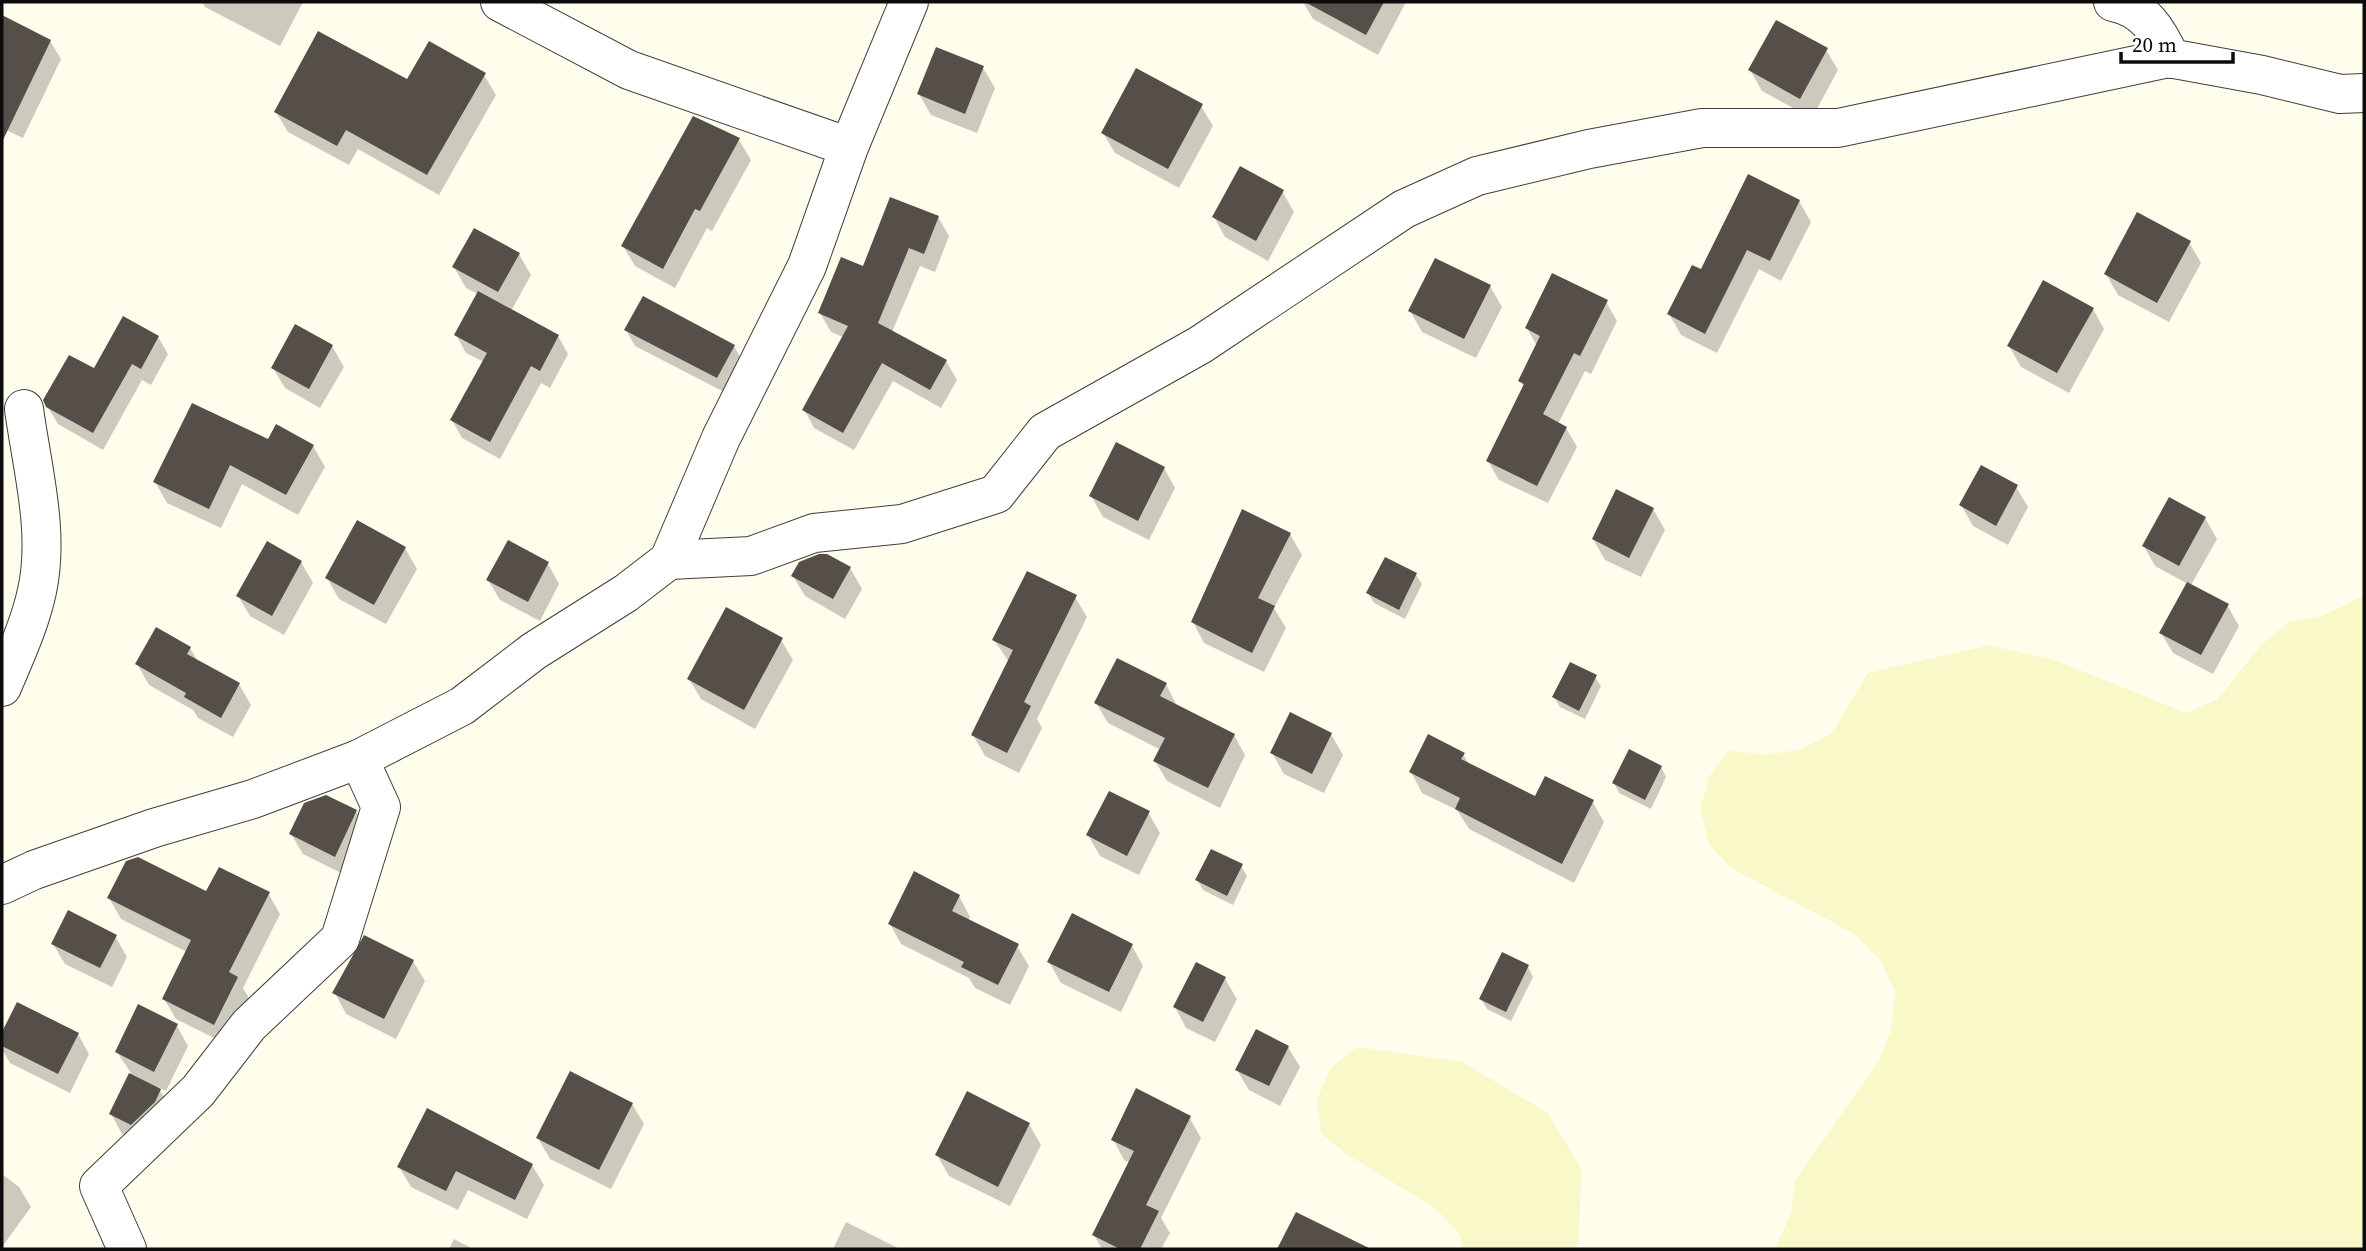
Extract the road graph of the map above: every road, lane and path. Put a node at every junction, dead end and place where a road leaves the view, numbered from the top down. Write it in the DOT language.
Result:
graph roads {
  1 [pos="500,2"];
  2 [pos="909,2"];
  3 [pos="2113,2"];
  4 [pos="2171,59"];
  5 [pos="2364,93"];
  6 [pos="849,146"];
  7 [pos="24,409"];
  8 [pos="669,560"];
  9 [pos="2,687"];
  10 [pos="359,759"];
  11 [pos="2,885"];
  12 [pos="127,1249"];
  1 -- 6 [label="street"];
  2 -- 6 [label="street"];
  3 -- 4 [label="street"];
  4 -- 5 [label="street"];
  4 -- 8 [label="street"];
  6 -- 8 [label="street"];
  7 -- 9 [label="street"];
  8 -- 10 [label="street"];
  10 -- 11 [label="street"];
  10 -- 12 [label="street"];
}
